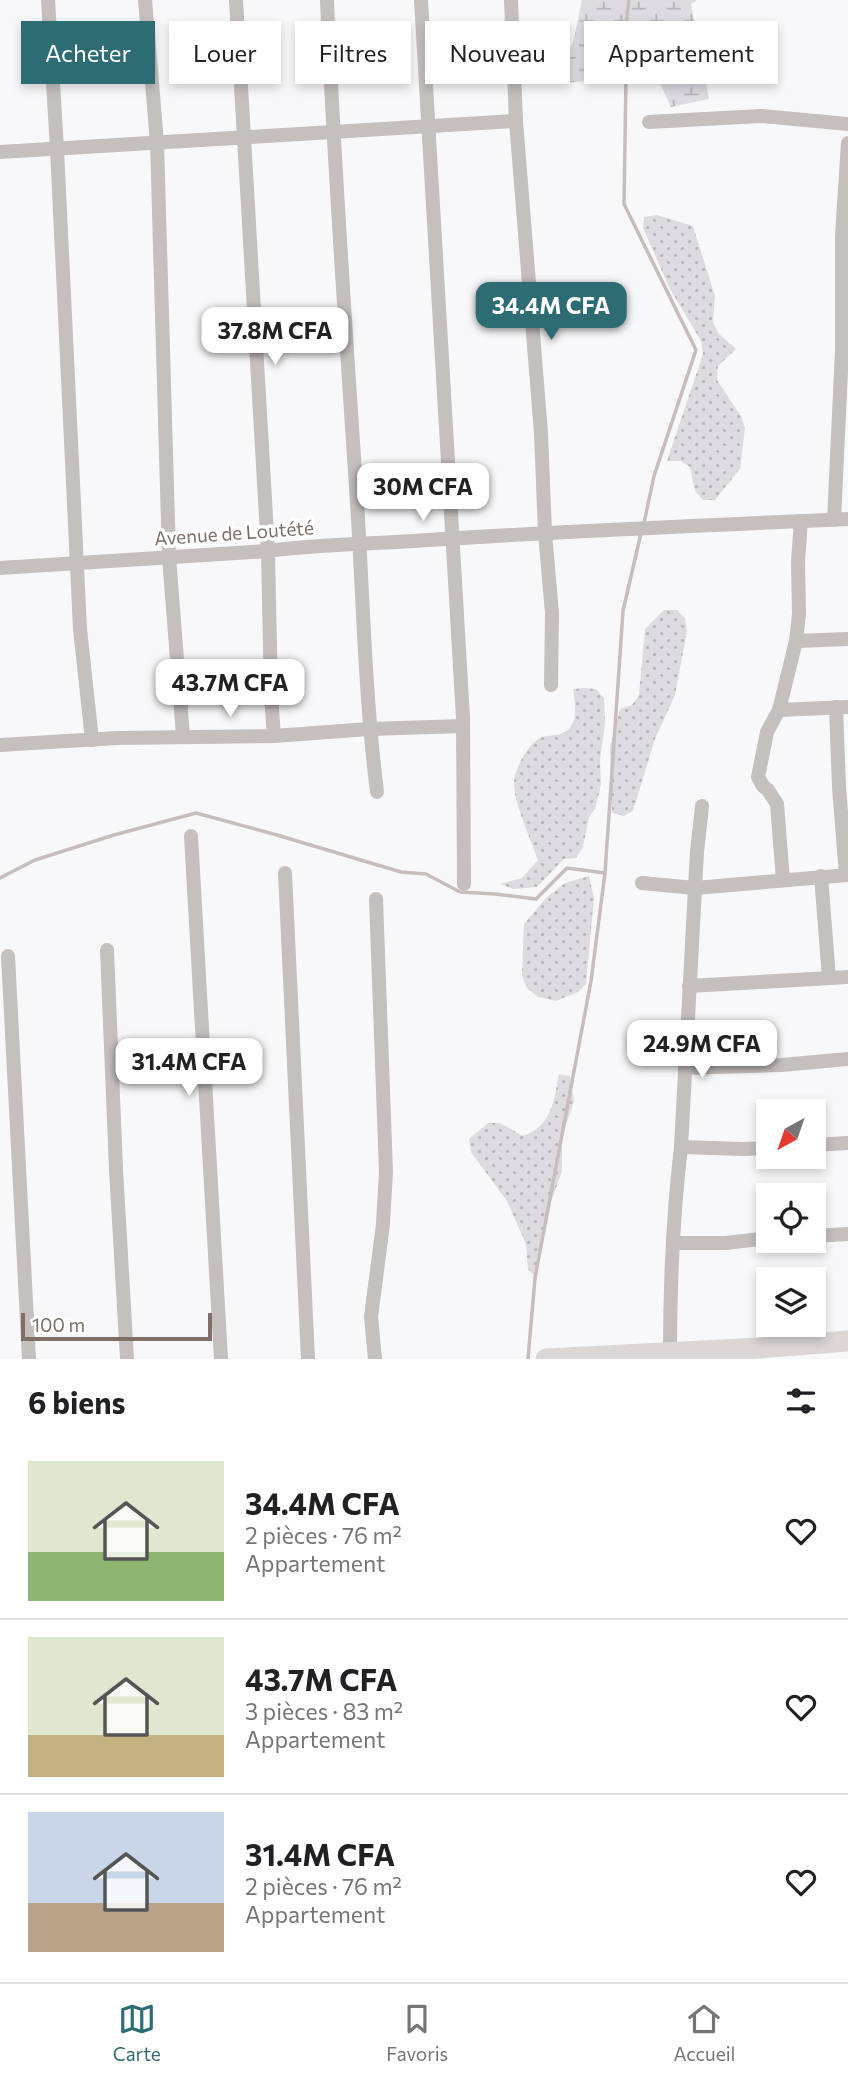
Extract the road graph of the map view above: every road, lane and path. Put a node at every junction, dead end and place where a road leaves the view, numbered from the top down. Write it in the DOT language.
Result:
graph roads {
  1 [pos="48,0"];
  2 [pos="145,0"];
  3 [pos="236,0"];
  4 [pos="327,0"];
  5 [pos="421,0"];
  6 [pos="511,0"];
  7 [pos="516,121"];
  8 [pos="649,122"];
  9 [pos="848,124"];
  10 [pos="428,126"];
  11 [pos="333,132"];
  12 [pos="243,137"];
  13 [pos="157,142"];
  14 [pos="848,143"];
  15 [pos="57,149"];
  16 [pos="0,152"];
  17 [pos="845,350"];
  18 [pos="841,519"];
  19 [pos="801,521"];
  20 [pos="545,533"];
  21 [pos="452,539"];
  22 [pos="360,545"];
  23 [pos="268,551"];
  24 [pos="169,557"];
  25 [pos="77,563"];
  26 [pos="0,568"];
  27 [pos="848,639"];
  28 [pos="796,641"];
  29 [pos="551,685"];
  30 [pos="842,707"];
  31 [pos="779,710"];
  32 [pos="463,726"];
  33 [pos="369,729"];
  34 [pos="183,736"];
  35 [pos="274,736"];
  36 [pos="92,740"];
  37 [pos="0,745"];
  38 [pos="377,792"];
  39 [pos="702,806"];
  40 [pos="191,836"];
  41 [pos="285,873"];
  42 [pos="847,875"];
  43 [pos="821,876"];
  44 [pos="783,880"];
  45 [pos="642,883"];
  46 [pos="464,884"];
  47 [pos="695,888"];
  48 [pos="376,900"];
  49 [pos="107,950"];
  50 [pos="8,956"];
  51 [pos="848,977"];
  52 [pos="828,978"];
  53 [pos="689,986"];
  54 [pos="848,1059"];
  55 [pos="685,1068"];
  56 [pos="848,1143"];
  57 [pos="826,1144"];
  58 [pos="681,1147"];
  59 [pos="756,1148"];
  60 [pos="848,1234"];
  61 [pos="826,1235"];
  62 [pos="756,1239"];
  63 [pos="673,1243"];
  64 [pos="848,1341"];
  65 [pos="808,1351"];
  66 [pos="670,1353"];
  67 [pos="718,1354"];
  68 [pos="645,1357"];
  69 [pos="29,1359"];
  70 [pos="127,1359"];
  71 [pos="221,1359"];
  72 [pos="309,1359"];
  73 [pos="374,1359"];
  74 [pos="546,1359"];
  1 -- 15 [label="street"];
  2 -- 13 [label="street"];
  3 -- 12 [label="street"];
  4 -- 11 [label="street"];
  5 -- 10 [label="street"];
  6 -- 7 [label="street"];
  7 -- 10 [label="street"];
  7 -- 20 [label="street"];
  8 -- 9 [label="street"];
  10 -- 11 [label="street"];
  10 -- 21 [label="street"];
  11 -- 12 [label="street"];
  11 -- 22 [label="street"];
  12 -- 13 [label="street"];
  12 -- 23 [label="street"];
  13 -- 15 [label="street"];
  13 -- 24 [label="street"];
  14 -- 17 [label="street"];
  15 -- 16 [label="street"];
  15 -- 25 [label="street"];
  17 -- 18 [label="street"];
  18 -- 19 [label="street, Avenue de Loutété"];
  19 -- 20 [label="street, Avenue de Loutété"];
  19 -- 28 [label="street"];
  20 -- 21 [label="street, Avenue de Loutété"];
  20 -- 29 [label="street"];
  21 -- 22 [label="street, Avenue de Loutété"];
  21 -- 32 [label="street"];
  22 -- 23 [label="street, Avenue de Loutété"];
  22 -- 33 [label="street"];
  23 -- 24 [label="street, Avenue de Loutété"];
  23 -- 35 [label="street"];
  24 -- 25 [label="street, Avenue de Loutété"];
  24 -- 34 [label="street"];
  25 -- 26 [label="street, Avenue de Loutété"];
  25 -- 36 [label="street"];
  27 -- 28 [label="street"];
  28 -- 31 [label="street"];
  30 -- 31 [label="street"];
  30 -- 42 [label="street"];
  31 -- 44 [label="street"];
  32 -- 33 [label="street"];
  32 -- 46 [label="street"];
  33 -- 35 [label="street"];
  33 -- 38 [label="street"];
  34 -- 35 [label="street"];
  34 -- 36 [label="street"];
  36 -- 37 [label="street"];
  39 -- 47 [label="street"];
  40 -- 71 [label="street"];
  41 -- 72 [label="street"];
  42 -- 43 [label="street"];
  43 -- 44 [label="street"];
  43 -- 52 [label="street"];
  44 -- 47 [label="street"];
  45 -- 47 [label="street"];
  47 -- 53 [label="street"];
  48 -- 73 [label="street"];
  49 -- 70 [label="street"];
  50 -- 69 [label="street"];
  51 -- 52 [label="street"];
  52 -- 53 [label="street"];
  53 -- 55 [label="street"];
  54 -- 55 [label="street"];
  55 -- 58 [label="street"];
  56 -- 57 [label="street"];
  58 -- 59 [label="street"];
  58 -- 63 [label="street"];
  60 -- 61 [label="street"];
  62 -- 63 [label="street"];
  63 -- 66 [label="street"];
  64 -- 65 [label="street"];
  65 -- 67 [label="street"];
  66 -- 67 [label="street"];
  66 -- 68 [label="street"];
  68 -- 74 [label="street"];
}
